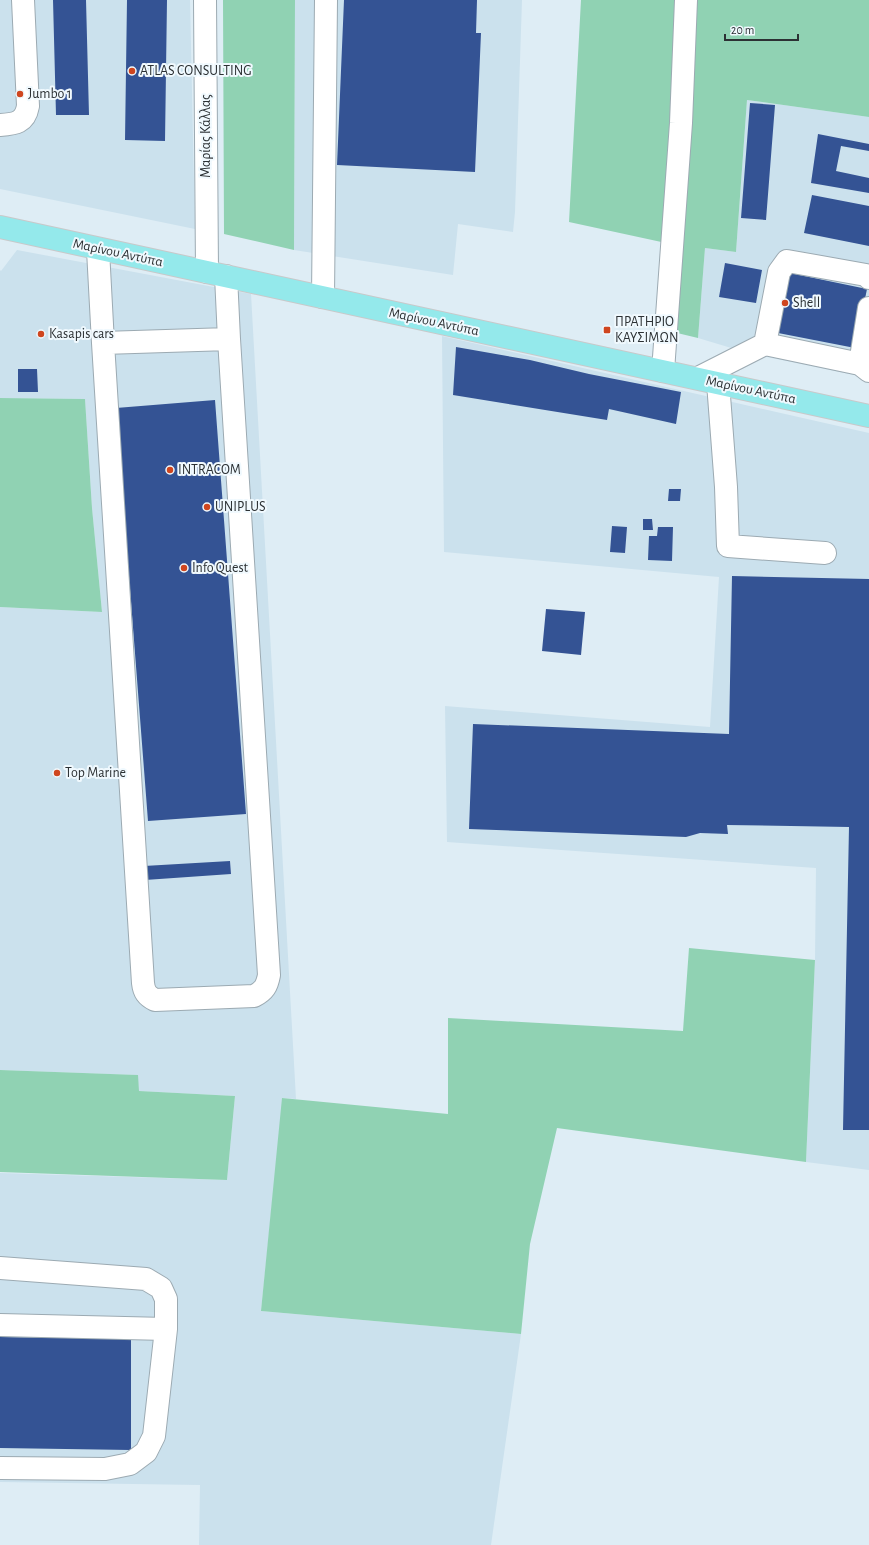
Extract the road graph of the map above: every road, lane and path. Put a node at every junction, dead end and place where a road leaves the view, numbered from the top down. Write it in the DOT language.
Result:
graph roads {
  1 [pos="23,0"];
  2 [pos="205,0"];
  3 [pos="326,0"];
  4 [pos="686,0"];
  5 [pos="0,125"];
  6 [pos="0,228"];
  7 [pos="98,250"];
  8 [pos="217,274"];
  9 [pos="869,278"];
  10 [pos="323,298"];
  11 [pos="869,308"];
  12 [pos="229,339"];
  13 [pos="102,343"];
  14 [pos="765,344"];
  15 [pos="864,368"];
  16 [pos="663,372"];
  17 [pos="708,381"];
  18 [pos="869,416"];
  19 [pos="826,553"];
  20 [pos="0,1268"];
  21 [pos="0,1325"];
  22 [pos="166,1329"];
  23 [pos="0,1468"];
  1 -- 5 [label="street"];
  2 -- 8 [label="street, Μαρίας Κάλλας"];
  3 -- 10 [label="street"];
  4 -- 16 [label="street"];
  6 -- 7 [label="main road, Μαρίνου Αντύπα"];
  7 -- 8 [label="main road, Μαρίνου Αντύπα"];
  7 -- 13 [label="street"];
  8 -- 10 [label="main road, Μαρίνου Αντύπα"];
  8 -- 12 [label="street, Μαρίας Κάλλας"];
  9 -- 14 [label="street"];
  10 -- 16 [label="main road, Μαρίνου Αντύπα"];
  11 -- 15 [label="street"];
  12 -- 13 [label="street"];
  12 -- 13 [label="street, Μαρίας Κάλλας"];
  14 -- 15 [label="street"];
  14 -- 17 [label="street"];
  16 -- 17 [label="main road, Μαρίνου Αντύπα"];
  17 -- 18 [label="main road, Μαρίνου Αντύπα"];
  17 -- 19 [label="street"];
  20 -- 22 [label="street"];
  21 -- 22 [label="street"];
  22 -- 23 [label="street"];
}
